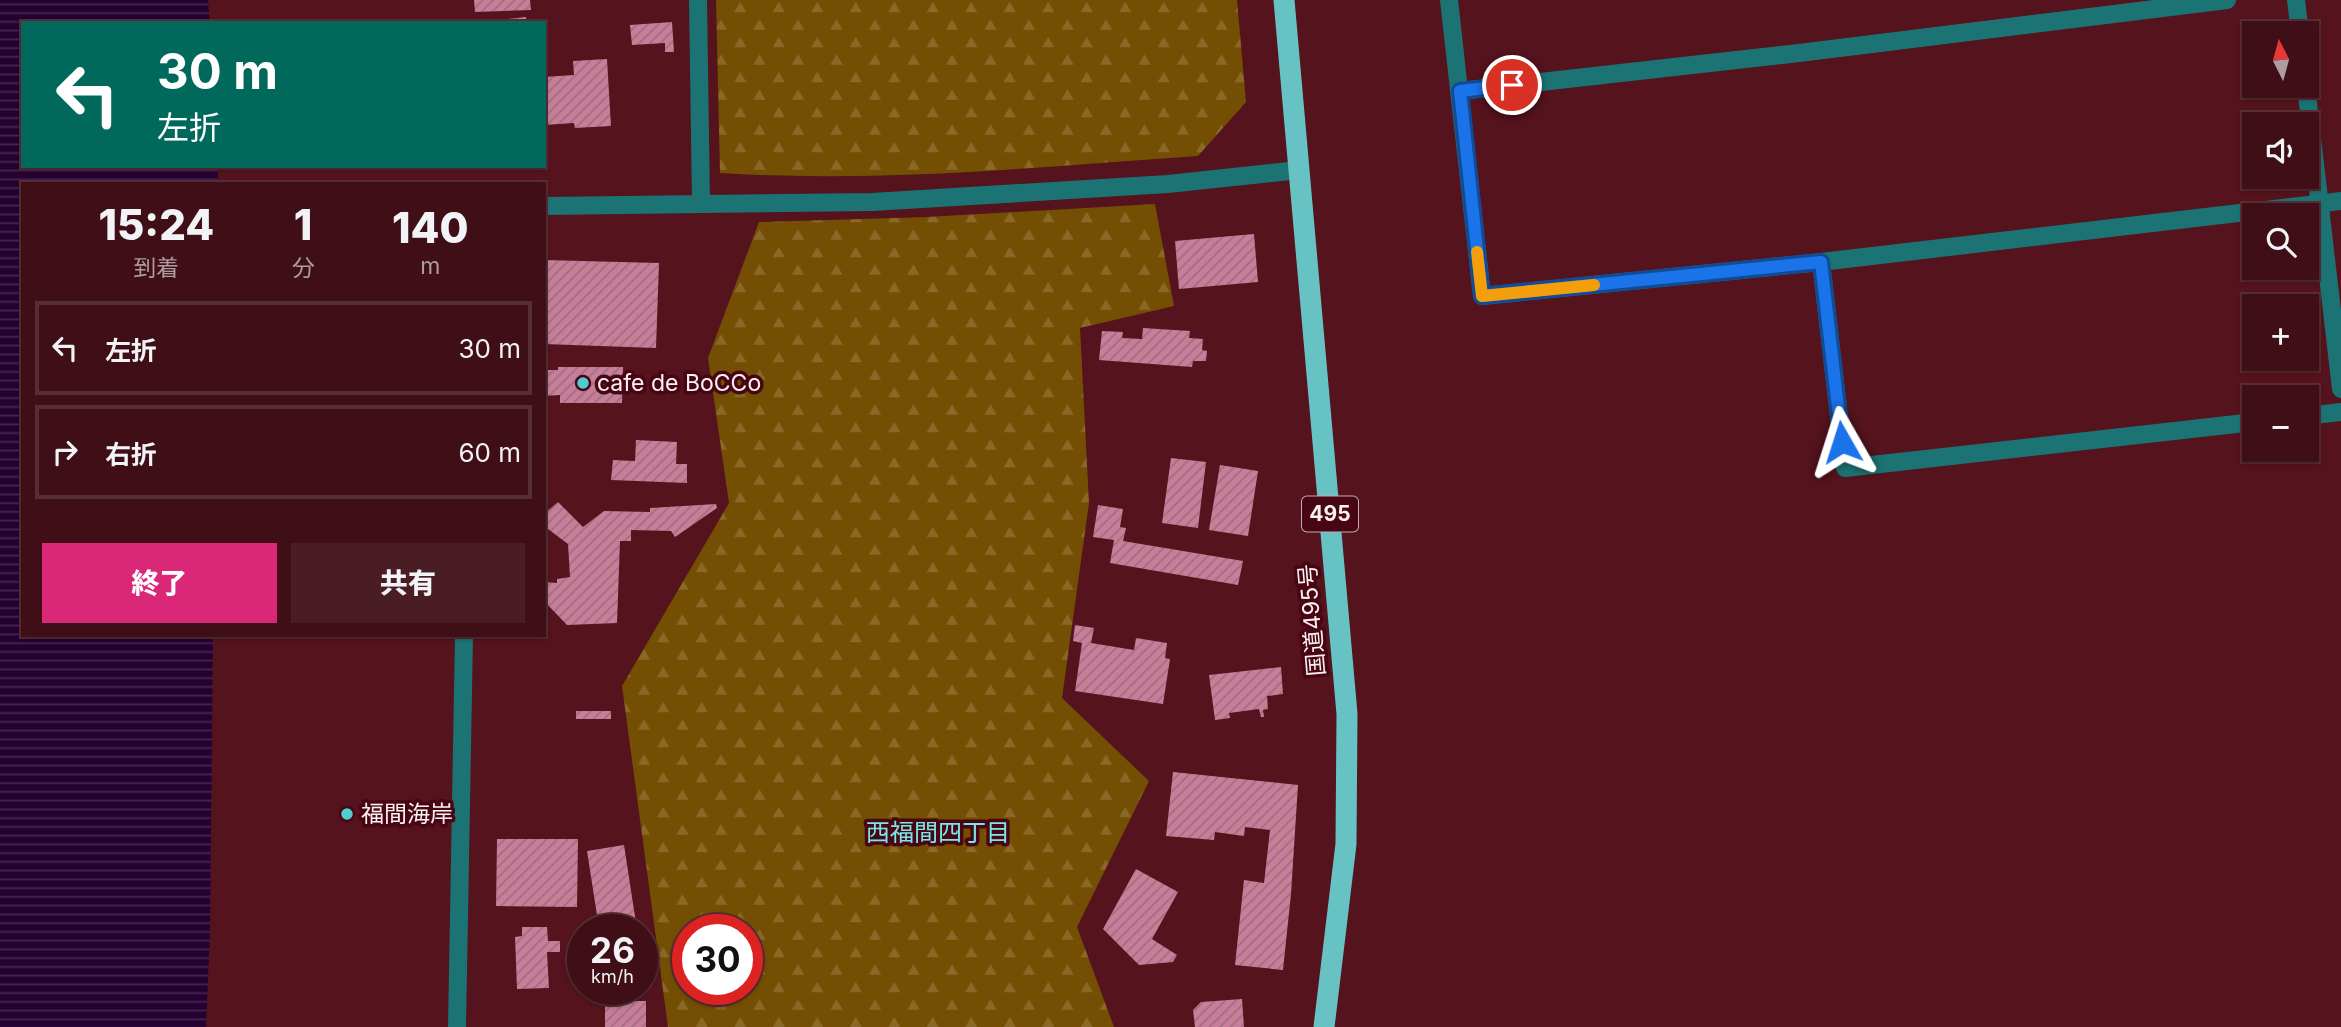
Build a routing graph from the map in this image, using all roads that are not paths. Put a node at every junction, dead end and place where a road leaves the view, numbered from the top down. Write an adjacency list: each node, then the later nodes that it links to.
1 (698, 0): 11 (street)
2 (1284, 0): 9 (highway, 国道495号 / 495)
3 (1449, 0): 7 (street)
4 (2227, 0): 7 (street)
5 (2296, 0): 6 (street)
6 (2299, 21)
7 (1460, 91): 14 (street)
8 (2307, 98): 12 (street)
9 (1299, 170): 11 (street); 20 (highway, 国道495号 / 495)
10 (2341, 201): 12 (street)
11 (701, 203): 13 (street)
12 (2320, 203): 14 (street); 15 (street)
13 (546, 206)
14 (1821, 262): 18 (street)
15 (2341, 389)
16 (2341, 412): 17 (street)
17 (2319, 415)
18 (2242, 423)
19 (464, 637): 21 (street)
20 (1327, 1024)
21 (457, 1027)

